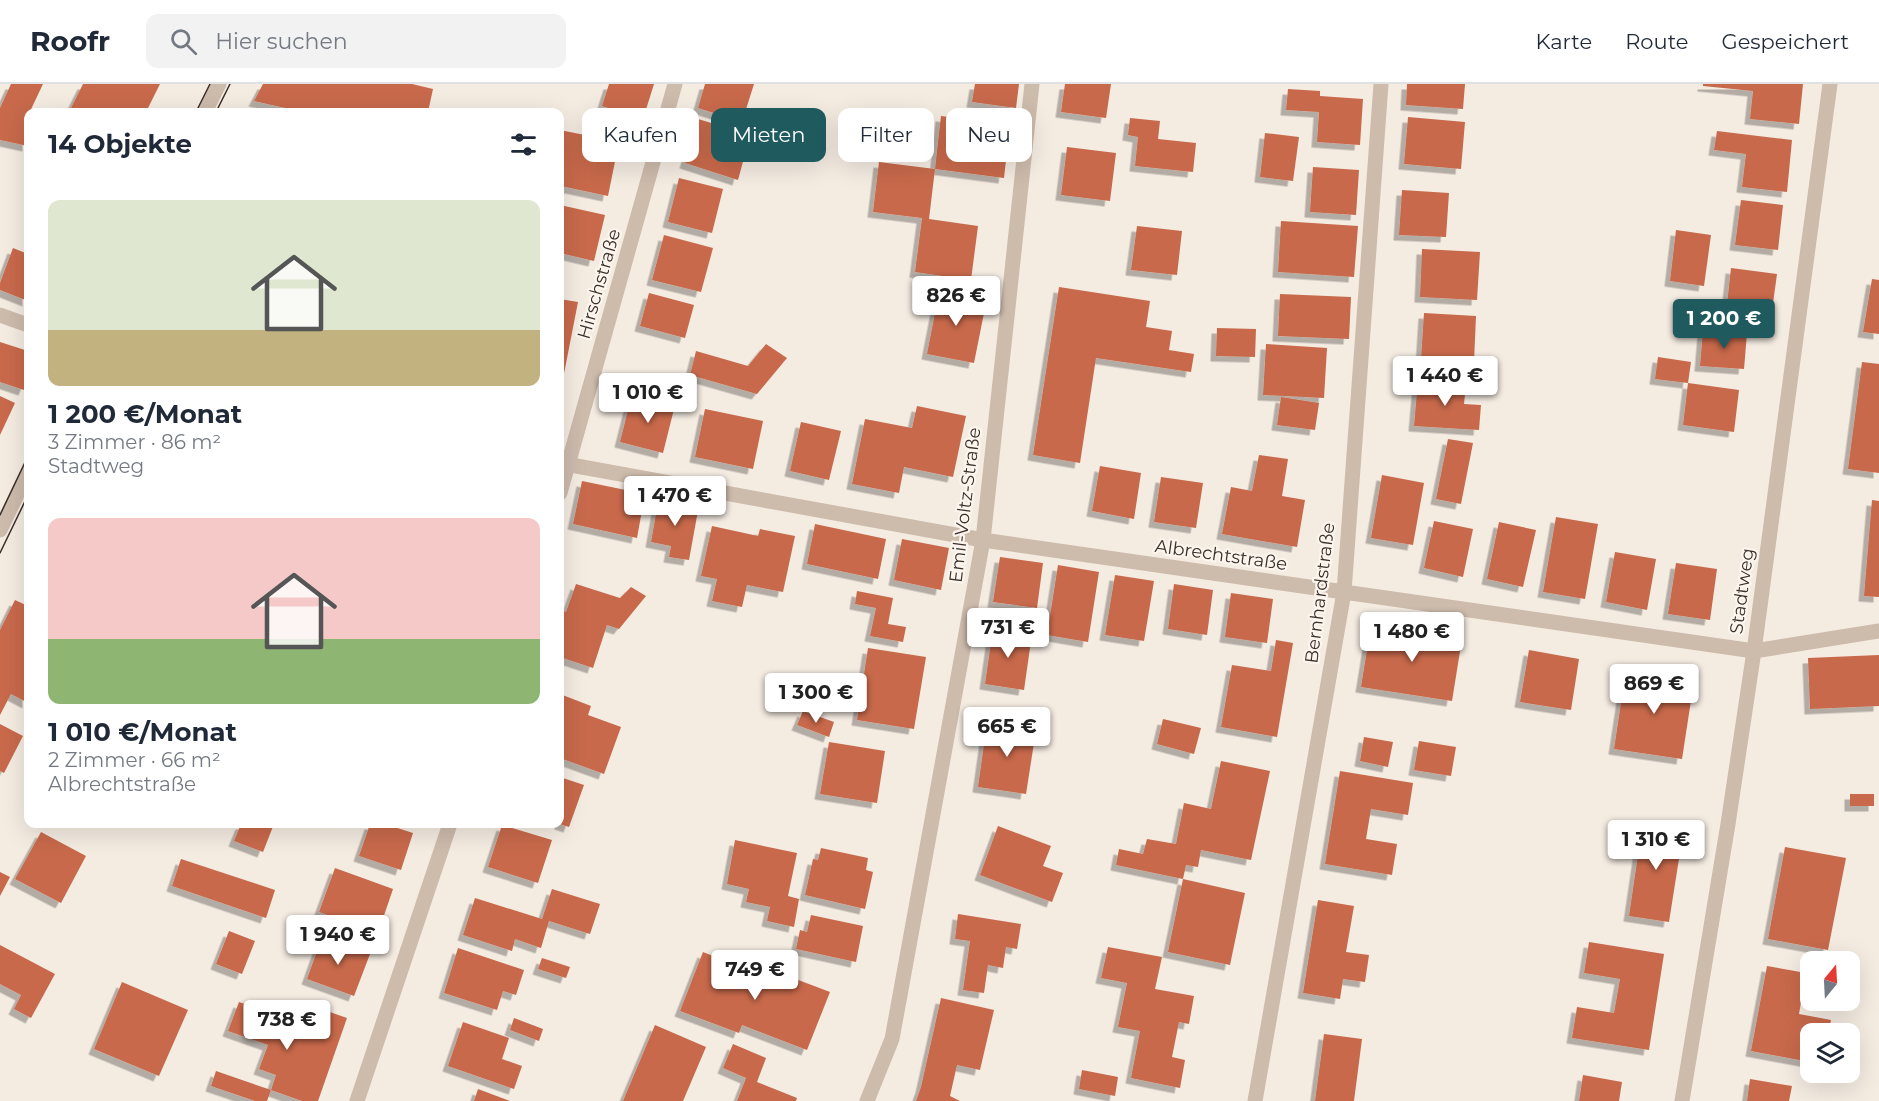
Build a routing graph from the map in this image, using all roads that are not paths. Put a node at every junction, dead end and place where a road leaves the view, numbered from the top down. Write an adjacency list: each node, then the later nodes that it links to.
1 (219, 84): 6 (street)
2 (675, 84): 9 (street, Hirschstraße)
3 (1032, 84): 12 (street, Emil-Voltz-Straße)
4 (1382, 84): 13 (street, Bernhardstraße)
5 (1830, 84): 15 (street, Stadtweg)
6 (207, 108)
7 (0, 315): 8 (street)
8 (24, 324)
9 (564, 464): 12 (street, Albrechtstraße)
10 (24, 480): 11 (street)
11 (0, 530)
12 (983, 540): 13 (street, Albrechtstraße); 18 (street, Emil-Voltz-Straße)
13 (1344, 592): 15 (street, Albrechtstraße); 19 (street, Bernhardstraße)
14 (1879, 631): 15 (street, Albrechtstraße)
15 (1754, 651): 20 (street, Stadtweg)
16 (449, 828): 17 (street)
17 (357, 1101)
18 (867, 1101)
19 (1255, 1101)
20 (1682, 1101)

